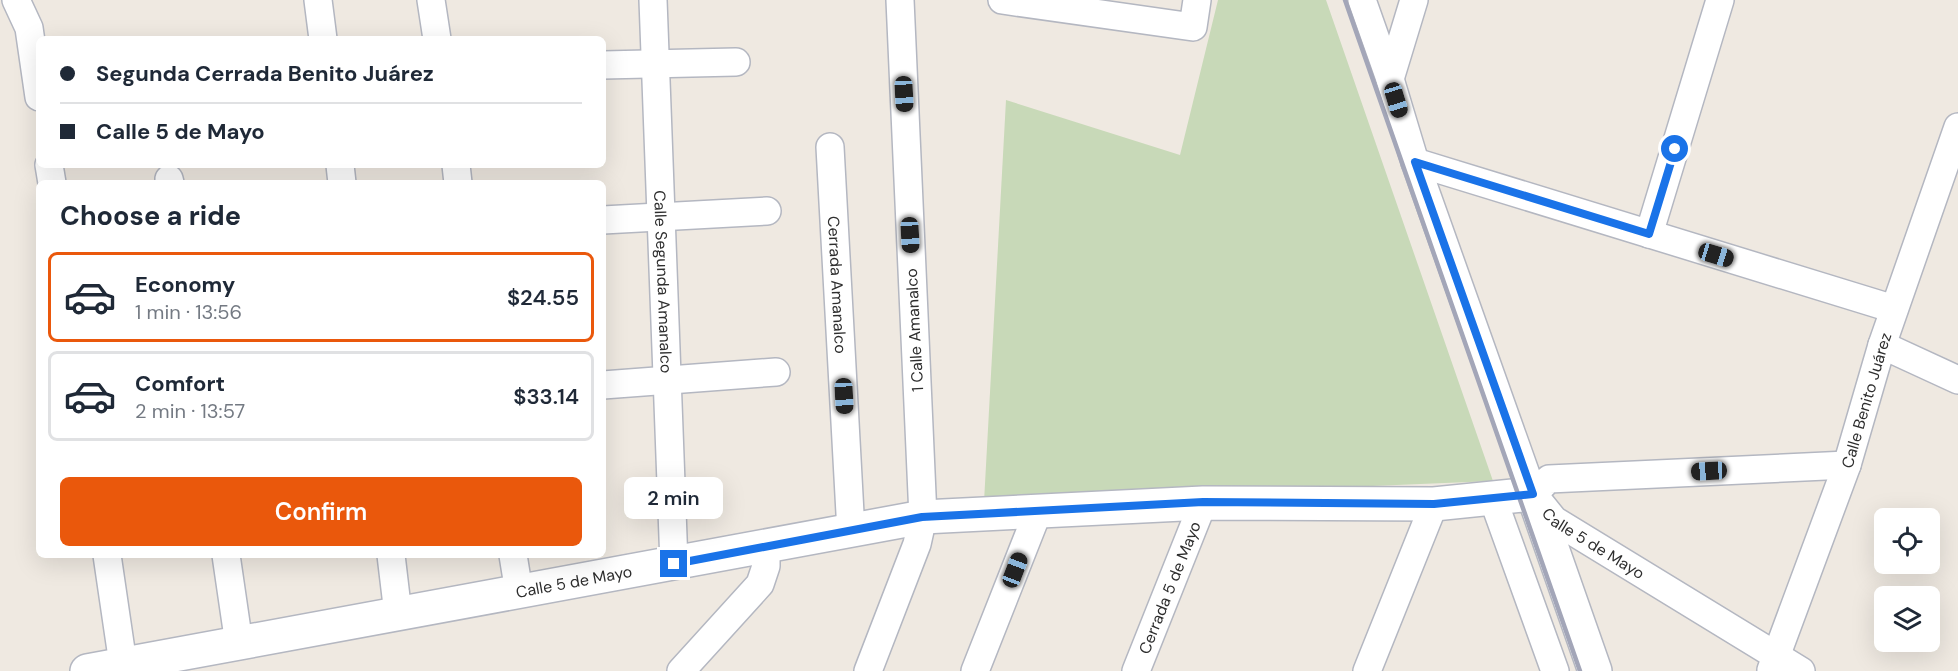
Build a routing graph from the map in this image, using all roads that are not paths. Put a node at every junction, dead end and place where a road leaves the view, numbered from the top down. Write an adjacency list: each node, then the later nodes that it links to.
1 (16, 0): 17 (street)
2 (318, 0): 12 (street)
3 (431, 0): 13 (street)
4 (653, 0): 15 (street, Calle Segunda Amanalco)
5 (900, 0): 38 (street, 1 Calle Amanalco)
6 (1002, 0): 11 (street)
7 (1197, 0): 11 (street)
8 (1362, 0): 18 (street)
9 (1414, 0): 18 (street)
10 (1720, 0): 25 (street)
11 (1042, 2)
12 (323, 36)
13 (437, 36)
14 (736, 62): 15 (street)
15 (654, 63): 16 (street); 23 (street, Calle Segunda Amanalco)
16 (606, 65)
17 (36, 76)
18 (1390, 79): 21 (street)
19 (1958, 127): 26 (street, Calle Benito Juárez)
20 (830, 147): 39 (street, Cerrada Amanalco)
21 (1415, 162): 25 (street); 33 (street)
22 (767, 211): 23 (street)
23 (660, 217): 24 (street); 29 (street, Calle Segunda Amanalco)
24 (606, 220)
25 (1649, 234): 26 (street)
26 (1894, 309): 27 (street, Calle Benito Juárez)
27 (1882, 345): 30 (street); 32 (street, Calle Benito Juárez)
28 (776, 372): 29 (street)
29 (667, 379): 31 (street); 45 (street, Calle Segunda Amanalco)
30 (1958, 380)
31 (606, 385)
32 (1846, 465): 33 (street); 49 (street, Calle Benito Juárez)
33 (1533, 494): 34 (street, Calle 5 de Mayo); 49 (street, Calle 5 de Mayo); 58 (street)
34 (1494, 499): 36 (street, Calle 5 de Mayo); 57 (street)
35 (1203, 502): 36 (street, Calle 5 de Mayo); 37 (street, Calle 5 de Mayo); 55 (street, Cerrada 5 de Mayo)
36 (1434, 504): 56 (street)
37 (1039, 509): 38 (street, Calle 5 de Mayo); 54 (street)
38 (922, 517): 39 (street, Calle 5 de Mayo); 53 (street, 1 Calle Amanalco)
39 (851, 532): 40 (street, Calle 5 de Mayo)
40 (766, 547): 45 (street, Calle 5 de Mayo); 52 (street)
41 (107, 558): 50 (street)
42 (226, 558): 48 (street)
43 (391, 558): 47 (street)
44 (513, 558): 46 (street)
45 (674, 564): 46 (street, Calle 5 de Mayo)
46 (519, 592): 47 (street, Calle 5 de Mayo)
47 (398, 614): 48 (street, Calle 5 de Mayo)
48 (238, 644): 50 (street, Calle 5 de Mayo)
49 (1774, 663): 59 (street, Calle 5 de Mayo)
50 (123, 664): 51 (street, Calle 5 de Mayo)
51 (87, 671)
52 (681, 671)
53 (868, 671)
54 (975, 671)
55 (1136, 671)
56 (1367, 671)
57 (1555, 671)
58 (1595, 671)
59 (1801, 671)

